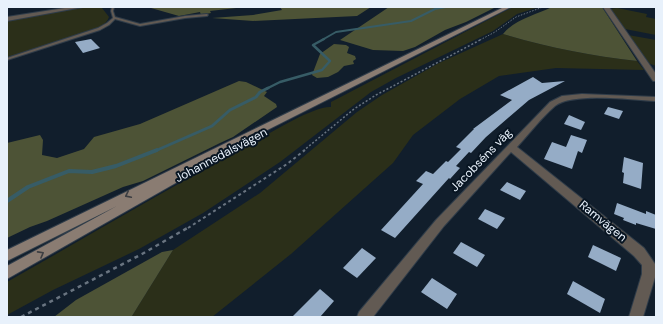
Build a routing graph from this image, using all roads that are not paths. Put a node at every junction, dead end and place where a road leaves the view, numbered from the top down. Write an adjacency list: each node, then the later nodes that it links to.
1 (80, 7): 7 (street)
2 (113, 7): 6 (lane)
3 (508, 7): 8 (main road, Johannedalsvägen)
4 (606, 7): 10 (street)
5 (207, 15): 6 (lane)
6 (114, 18): 9 (lane)
7 (7, 19)
8 (438, 42): 15 (main road, Johannedalsvägen, one-way to 15); 16 (main road, Johannedalsvägen, one-way to 8)
9 (7, 59)
10 (646, 65): 11 (street); 12 (street)
11 (656, 66)
12 (656, 79)
13 (656, 99): 14 (street, Jacobséns väg)
14 (512, 148): 17 (street, Jacobséns väg); 18 (street, Ramvägen)
15 (8, 255)
16 (7, 273)
17 (364, 317)
18 (636, 317)

